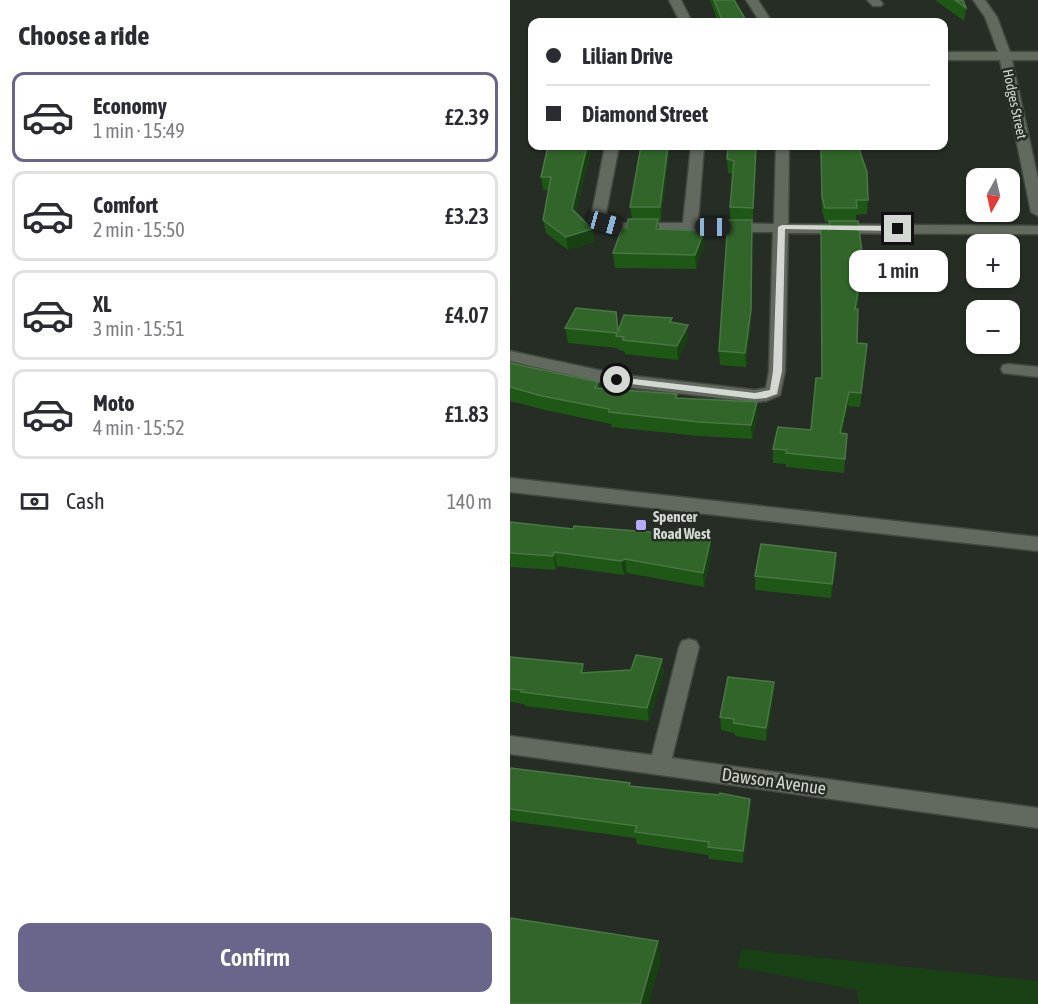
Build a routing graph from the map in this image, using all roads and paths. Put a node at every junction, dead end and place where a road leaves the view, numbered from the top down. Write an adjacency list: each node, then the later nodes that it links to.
1 (675, 0): 4 (street)
2 (752, 0): 5 (street)
3 (979, 0): 7 (street, Hodges Street)
4 (685, 18)
5 (763, 18)
6 (948, 56): 7 (street)
7 (1005, 56): 8 (street); 12 (street, Hodges Street)
8 (1038, 56)
9 (611, 150): 13 (street)
10 (698, 150): 13 (street)
11 (783, 150): 14 (street)
12 (1038, 212)
13 (690, 227): 14 (street)
14 (782, 227): 15 (street); 16 (street)
15 (1038, 230)
16 (510, 356)
17 (1008, 369): 18 (street)
18 (1038, 372)
19 (510, 485): 20 (street)
20 (1038, 544)
21 (689, 647): 23 (street)
22 (510, 745): 23 (street, Dawson Avenue)
23 (660, 765): 24 (street, Dawson Avenue)
24 (1038, 818)

